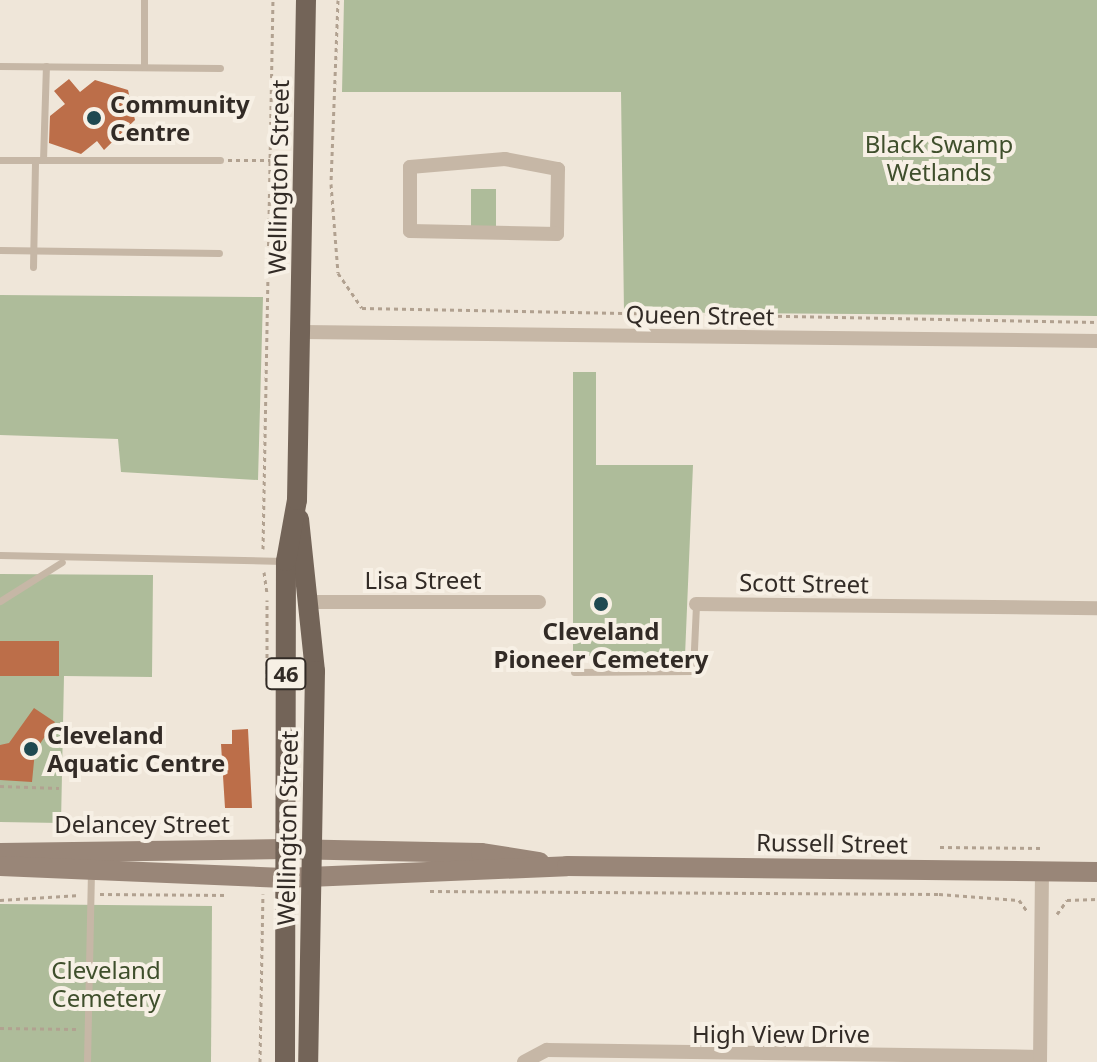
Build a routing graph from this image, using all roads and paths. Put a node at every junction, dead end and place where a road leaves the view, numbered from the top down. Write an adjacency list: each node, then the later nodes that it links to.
1 (144, 0): 7 (lane)
2 (273, 0): 12 (path)
3 (306, 0): 19 (main road, Wellington Street / 46)
4 (338, 0): 18 (path)
5 (0, 66): 6 (lane)
6 (46, 66): 7 (lane); 10 (lane)
7 (144, 67): 8 (lane)
8 (220, 68)
9 (0, 160): 10 (lane)
10 (39, 160): 11 (lane); 15 (lane)
11 (220, 160): 12 (path)
12 (272, 160): 23 (path)
13 (483, 238): 13 (street)
14 (0, 250): 15 (lane)
15 (33, 250): 16 (lane); 17 (lane)
16 (219, 253)
17 (33, 267)
18 (1097, 322)
19 (302, 332): 20 (street, Queen Street); 21 (main road, Wellington Street / 46)
20 (1097, 341)
21 (297, 500): 25 (main road, Wellington Street / 46); 27 (main road, Wellington Street / 46)
22 (0, 555): 24 (lane)
23 (263, 560): 24 (lane); 25 (lane)
24 (64, 561): 26 (lane)
25 (286, 561): 32 (main road, Wellington Street / 46)
26 (0, 601)
27 (308, 602): 28 (street, Lisa Street); 33 (main road, Wellington Street / 46)
28 (539, 602)
29 (696, 604): 30 (street, Scott Street); 31 (lane, Scott Street)
30 (1097, 608)
31 (574, 672)
32 (285, 778): 33 (lane); 38 (main road, Wellington Street / 46)
33 (313, 779): 40 (main road, Wellington Street / 46)
34 (0, 786): 35 (path)
35 (59, 788)
36 (940, 847): 37 (path)
37 (1043, 848)
38 (285, 849): 39 (main road, Delancey Street); 40 (main road, Russell Street); 48 (main road, Wellington Street / 46)
39 (127, 850): 42 (main road, Delancey Street); 45 (lane)
40 (312, 850): 44 (main road, Russell Street); 49 (main road, Wellington Street / 46)
41 (0, 853): 42 (main road, Delancey Street)
42 (91, 860): 43 (main road, Delancey Street); 45 (main road, Delancey Street); 51 (lane)
43 (0, 866)
44 (567, 866): 46 (main road, Russell Street); 49 (main road, Russell Street)
45 (126, 871): 48 (main road, Delancey Street)
46 (1042, 871): 47 (main road, Russell Street); 56 (street, High View Drive)
47 (1097, 872)
48 (285, 878): 49 (main road, Russell Street); 62 (main road, Wellington Street / 46)
49 (312, 878): 63 (main road, Wellington Street / 46)
50 (415, 891): 56 (path)
51 (91, 895): 52 (path); 55 (path); 58 (lane)
52 (234, 895)
53 (249, 896): 61 (path)
54 (1097, 899): 56 (path)
55 (0, 900)
56 (1042, 920): 59 (street, High View Drive)
57 (0, 1028): 58 (path)
58 (88, 1029): 60 (lane)
59 (1040, 1060): 64 (street, High View Drive)
60 (87, 1062)
61 (260, 1062)
62 (285, 1062)
63 (308, 1062)
64 (524, 1062)

